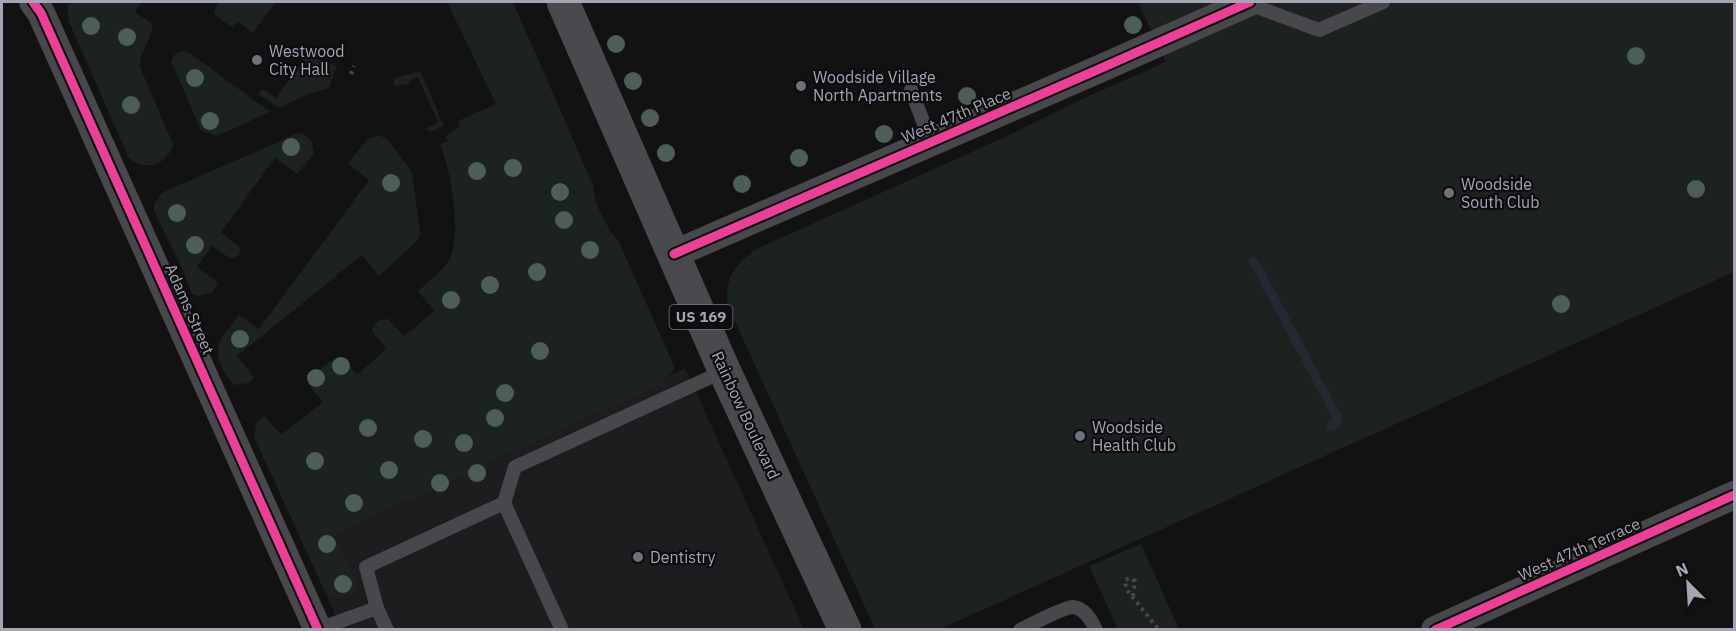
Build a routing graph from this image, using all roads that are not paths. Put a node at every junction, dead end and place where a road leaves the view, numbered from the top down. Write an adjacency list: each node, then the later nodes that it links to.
1 (33, 2): 12 (street, Adams Street)
2 (563, 2): 7 (main road, Rainbow Boulevard / US 169)
3 (1248, 2): 4 (lane); 6 (street, West 47th Place)
4 (1383, 2)
5 (911, 90): 6 (lane)
6 (932, 142): 7 (street, West 47th Place)
7 (674, 254): 8 (main road, Rainbow Boulevard / US 169)
8 (724, 370): 10 (lane); 15 (main road, Rainbow Boulevard / US 169)
9 (1734, 495): 18 (street, West 47th Terrace)
10 (504, 503): 11 (lane); 14 (lane)
11 (377, 608): 12 (lane); 13 (lane)
12 (318, 629)
13 (387, 630)
14 (562, 630)
15 (845, 630)
16 (1020, 630): 17 (lane)
17 (1096, 630)
18 (1435, 630)

